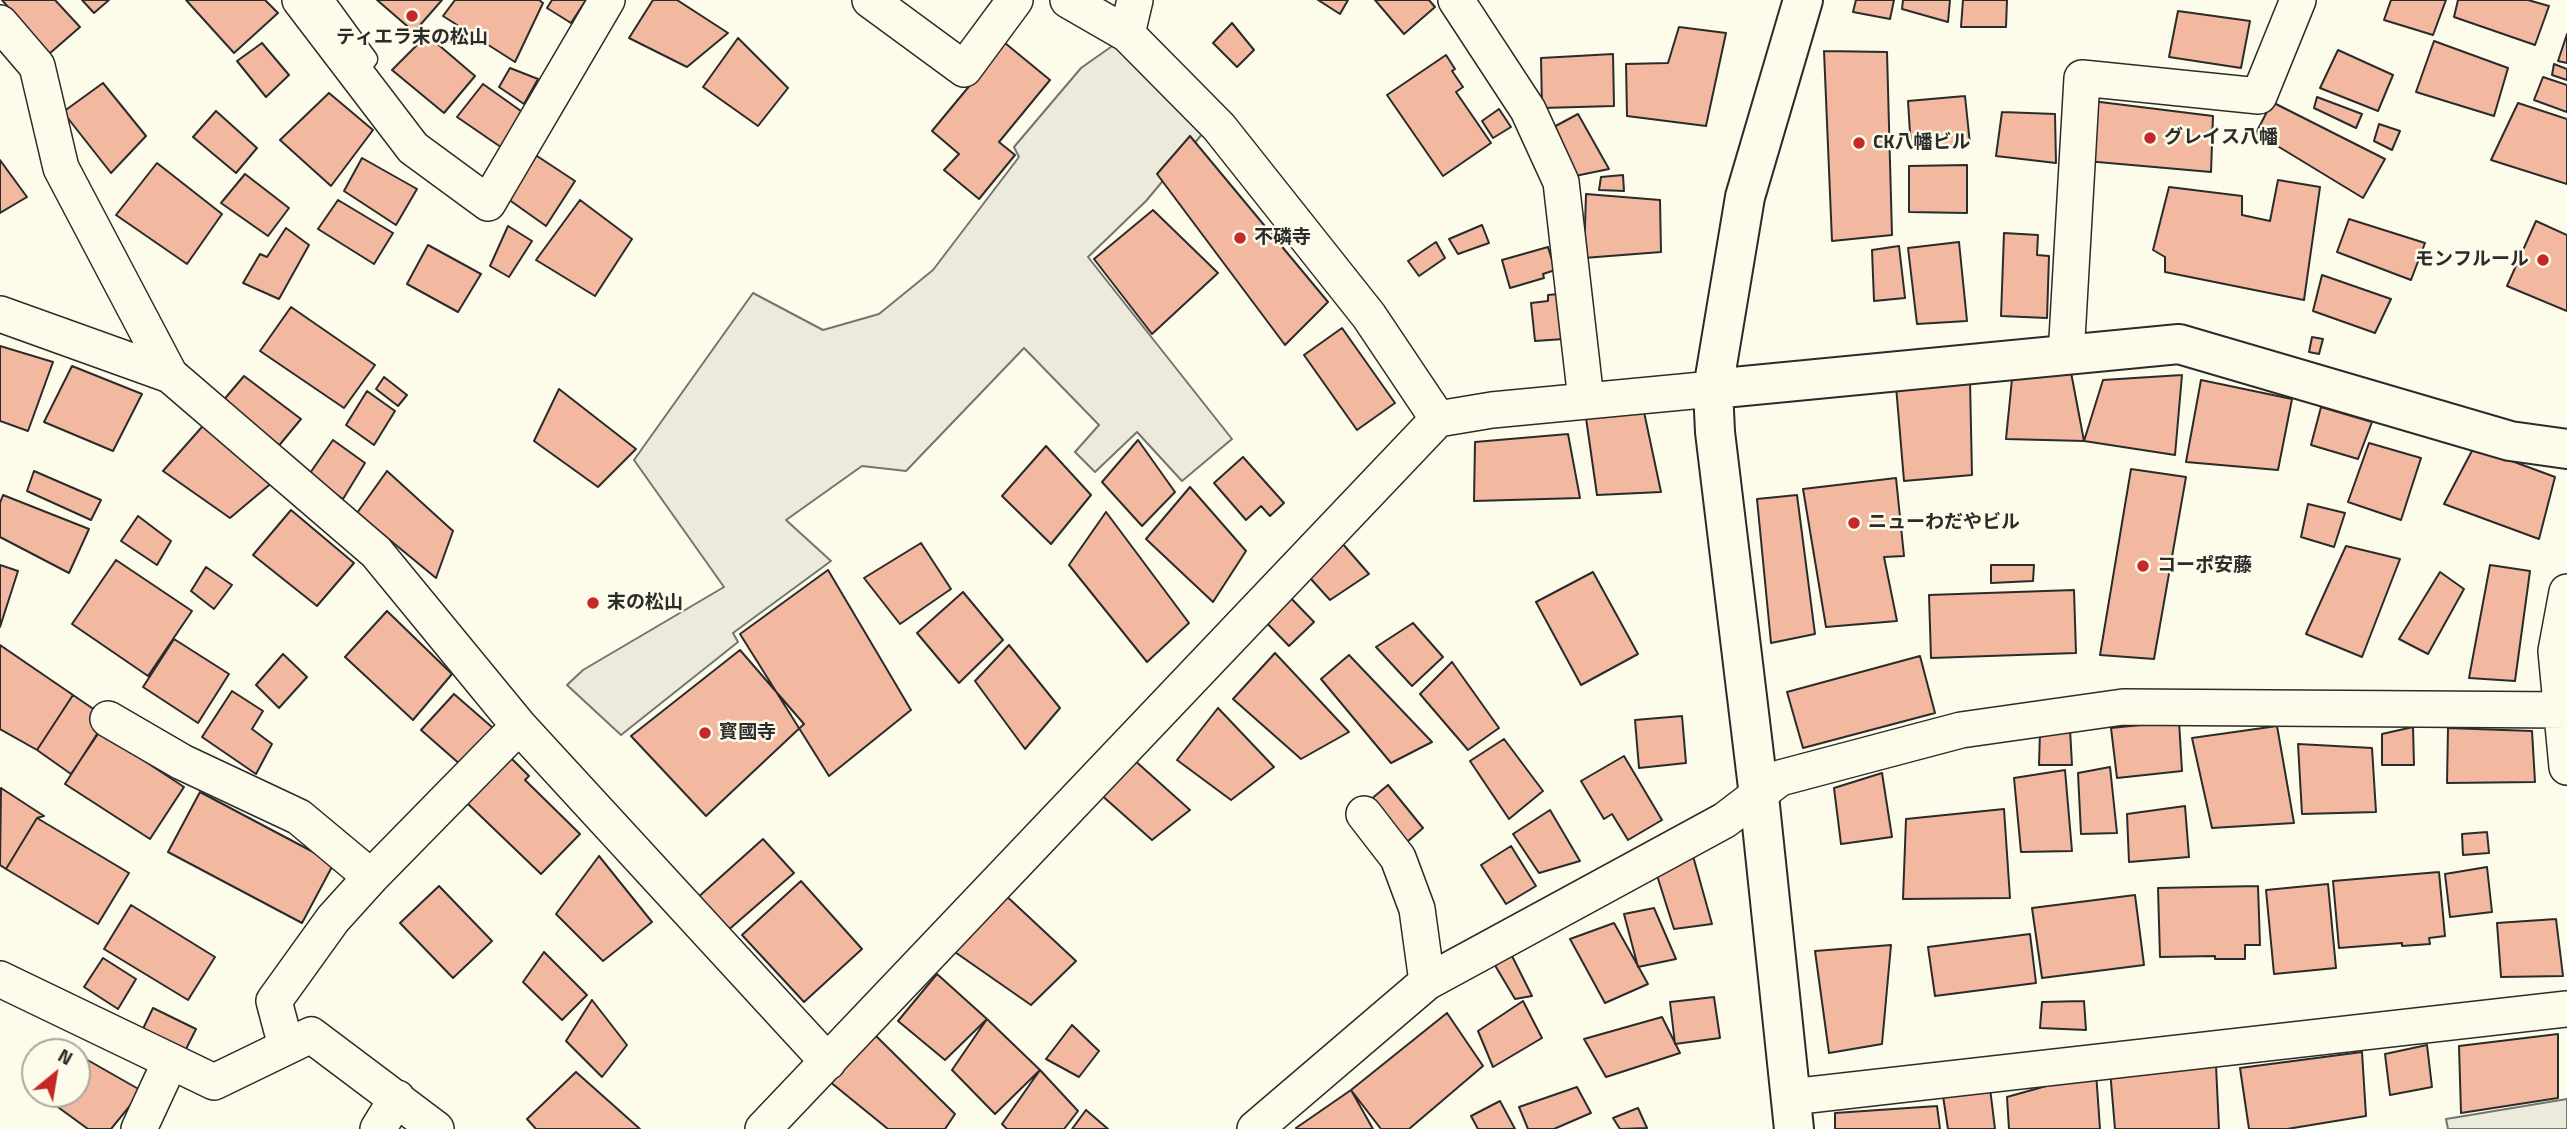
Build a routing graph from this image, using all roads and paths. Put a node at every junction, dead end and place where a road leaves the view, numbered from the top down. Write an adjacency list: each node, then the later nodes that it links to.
1 (300, 0): 13 (street)
2 (326, 0): 13 (lane)
3 (607, 0): 13 (street)
4 (870, 0): 5 (street)
5 (1014, 0)
6 (1068, 0): 12 (street)
7 (1135, 0): 12 (street)
8 (1457, 0): 18 (street)
9 (1803, 0): 17 (street)
10 (2298, 0): 15 (street)
11 (0, 23): 16 (street)
12 (1127, 33): 19 (street)
13 (356, 74)
14 (0, 314): 16 (street)
15 (2066, 355): 17 (street); 20 (street)
16 (170, 375): 24 (street)
17 (1713, 389): 18 (street); 26 (street)
18 (1586, 400): 19 (street)
19 (1438, 419): 34 (street)
20 (2567, 449)
21 (2567, 592): 22 (street)
22 (2564, 711): 25 (street); 26 (street)
23 (108, 719): 28 (street)
24 (519, 726): 28 (street); 34 (street)
25 (2567, 767)
26 (1759, 796): 30 (street); 36 (street)
27 (1364, 814): 30 (street)
28 (372, 877): 32 (street)
29 (0, 979): 33 (street)
30 (1427, 982): 41 (street)
31 (2567, 1009): 36 (street)
32 (286, 1046): 33 (street); 35 (street)
33 (170, 1062): 37 (street)
34 (828, 1062): 40 (street)
35 (397, 1098): 38 (street); 39 (street)
36 (1790, 1121)
37 (139, 1129)
38 (377, 1129)
39 (436, 1129)
40 (762, 1129)
41 (1255, 1129)

